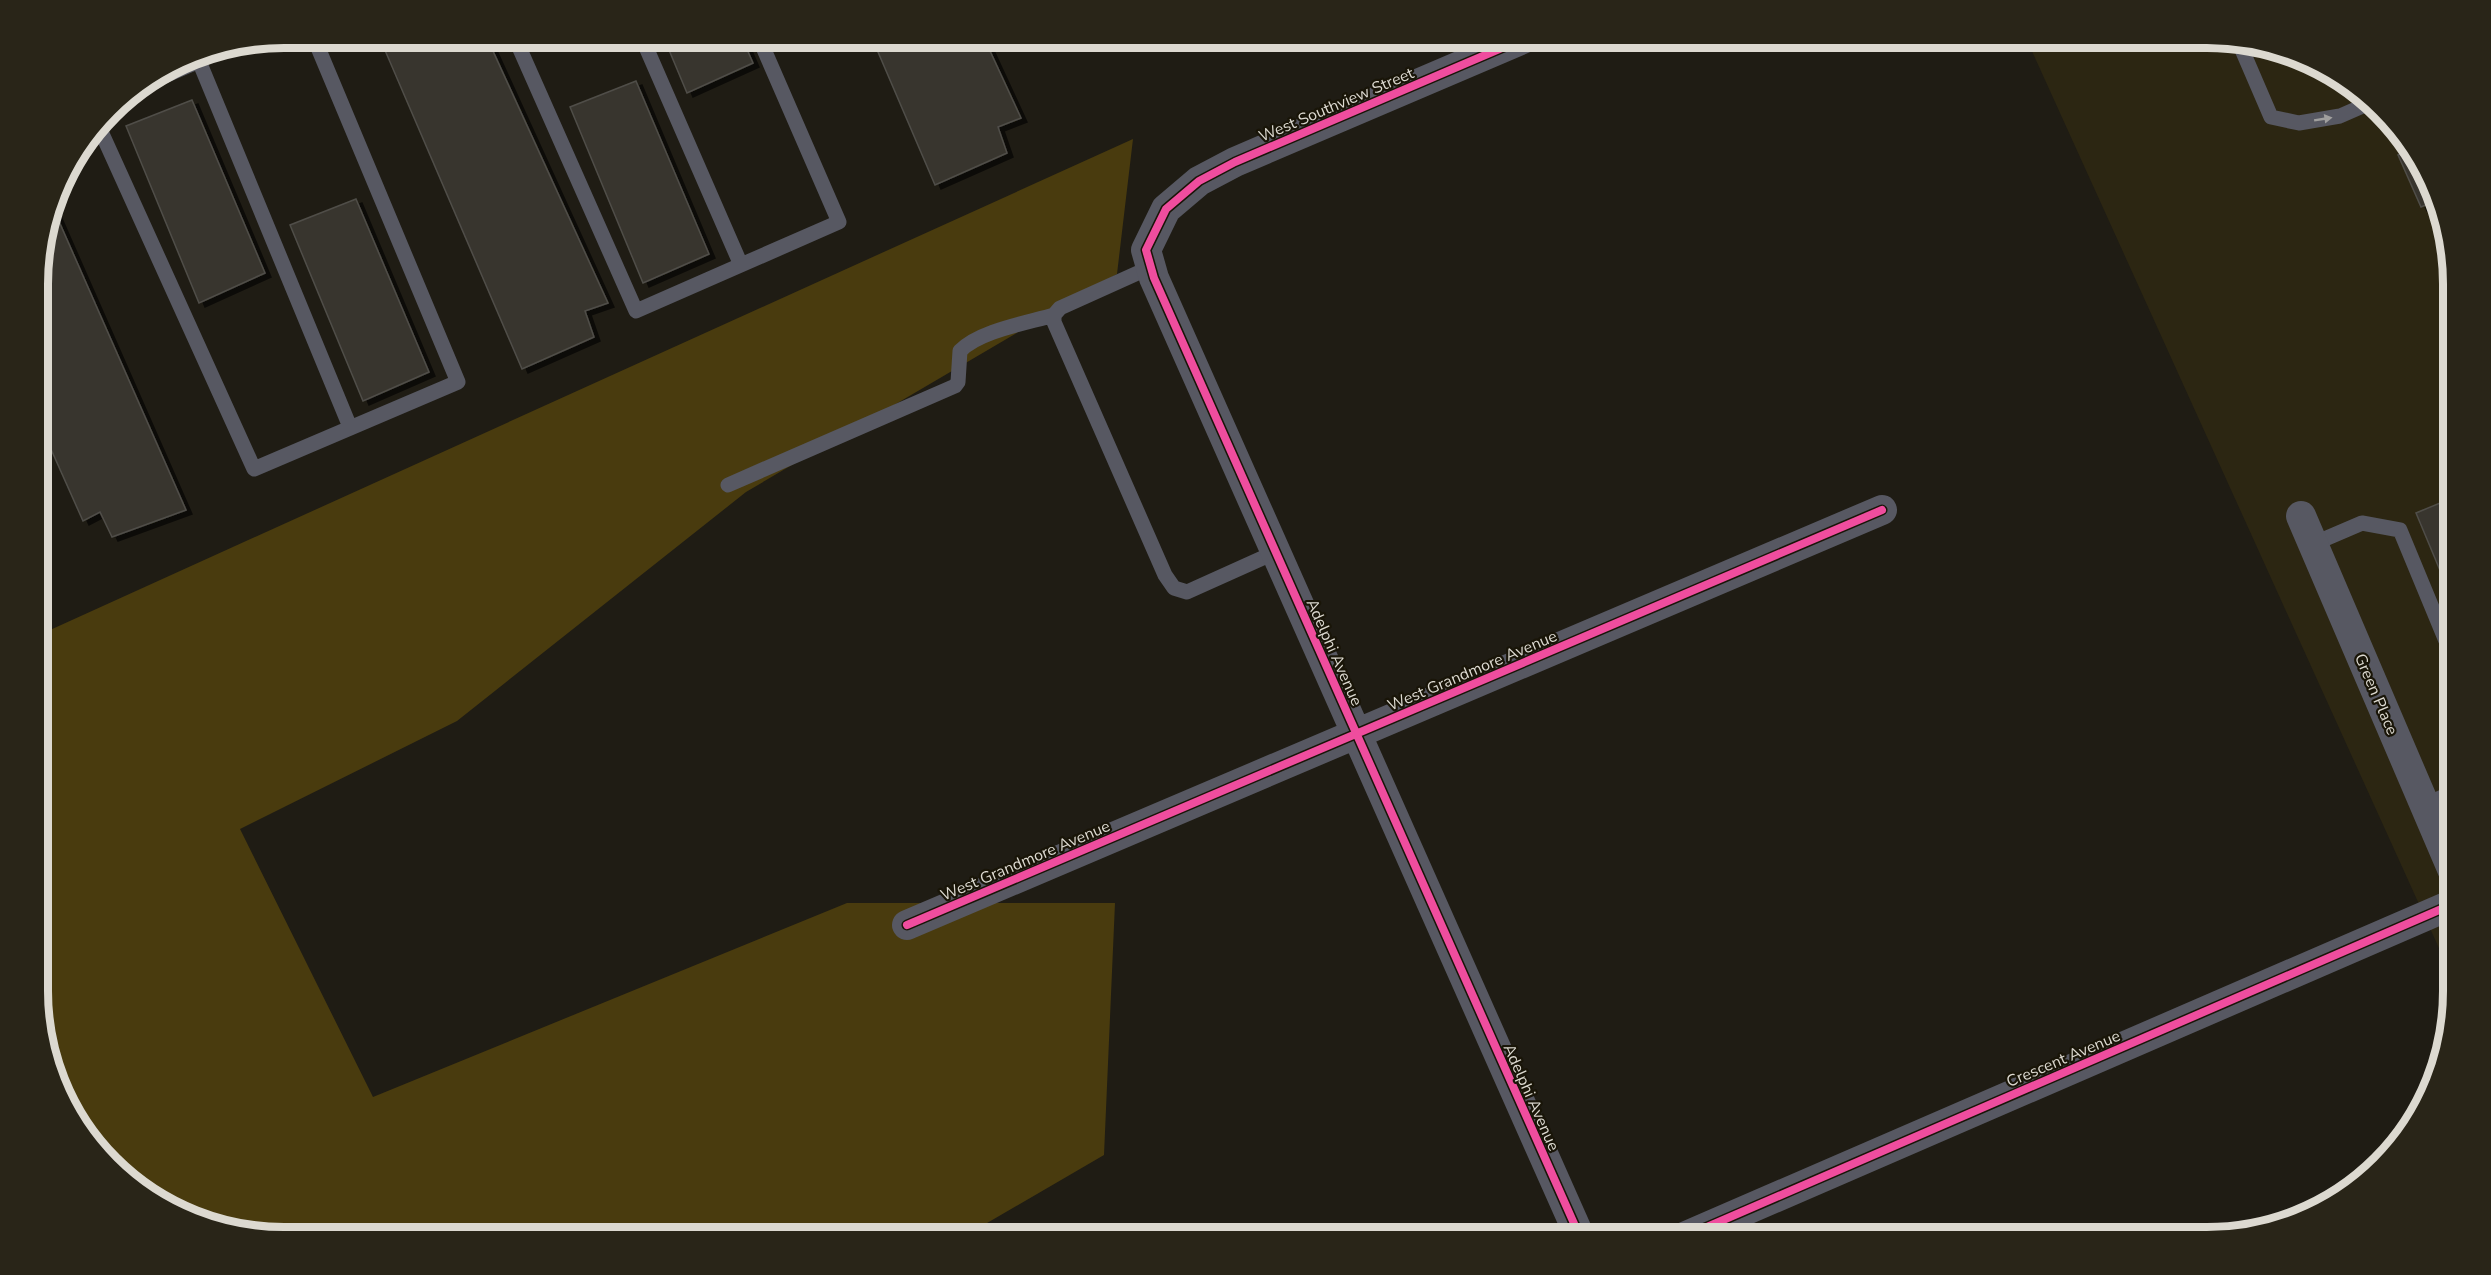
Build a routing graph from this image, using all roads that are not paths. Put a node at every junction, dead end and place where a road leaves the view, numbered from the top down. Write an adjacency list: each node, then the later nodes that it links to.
1 (318, 48): 14 (lane)
2 (519, 48): 11 (lane)
3 (646, 48): 11 (lane)
4 (763, 48): 11 (lane)
5 (1502, 48): 10 (street, West Southview Street)
6 (2243, 51): 8 (lane, one-way to 8)
7 (200, 64): 14 (lane)
8 (2362, 106)
9 (102, 134): 14 (lane)
10 (1166, 209): 12 (street, Adelphi Avenue)
11 (741, 265)
12 (1151, 267): 13 (lane); 19 (street, Adelphi Avenue)
13 (1054, 315): 15 (lane); 19 (lane)
14 (350, 428)
15 (728, 486)
16 (1882, 510): 21 (street, West Grandmore Avenue)
17 (2301, 516): 18 (street, Green Place)
18 (2313, 544): 20 (lane); 23 (street, Green Place)
19 (1276, 552): 21 (street, Adelphi Avenue)
20 (2443, 636)
21 (1356, 734): 26 (street, West Grandmore Avenue); 27 (street, Adelphi Avenue)
22 (2443, 797): 23 (lane)
23 (2425, 805): 24 (street, Green Place)
24 (2443, 847)
25 (2443, 908): 28 (street, Crescent Avenue)
26 (908, 925)
27 (1576, 1227)
28 (1707, 1227)

